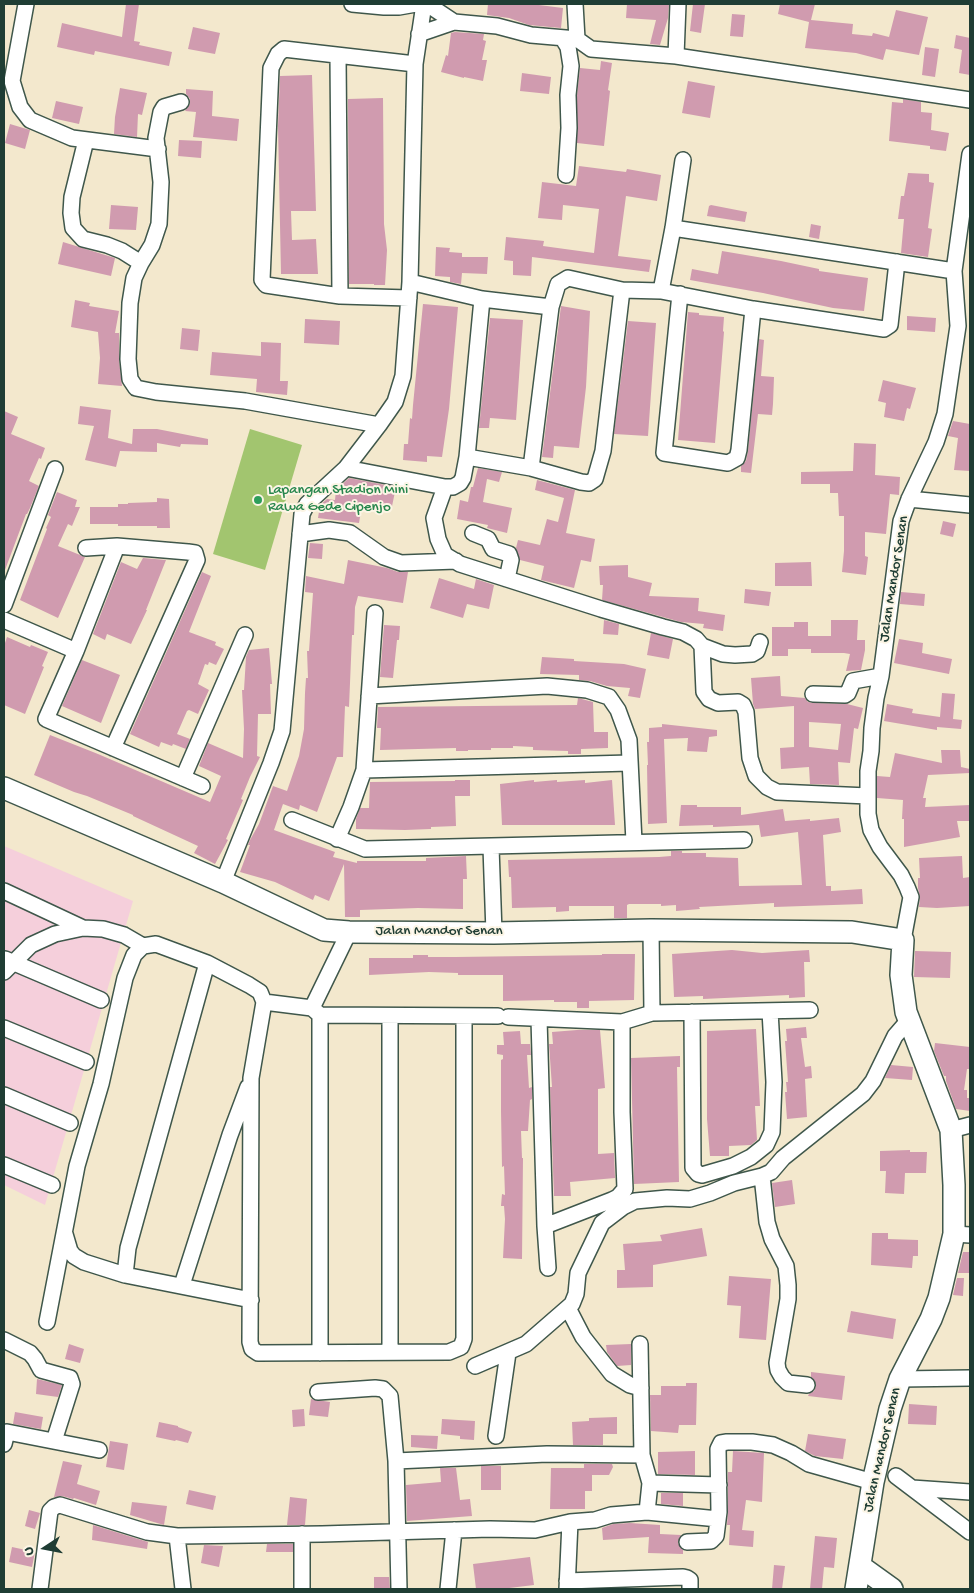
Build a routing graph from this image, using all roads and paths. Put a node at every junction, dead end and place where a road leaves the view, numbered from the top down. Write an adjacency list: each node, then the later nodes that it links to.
1 (26, 4): 15 (street)
2 (352, 4): 3 (street)
3 (416, 4)
4 (426, 4): 7 (street); 8 (street)
5 (575, 4): 9 (street)
6 (678, 4): 11 (street)
7 (454, 22): 8 (street); 9 (street)
8 (419, 34): 12 (street)
9 (570, 39): 11 (street); 19 (street)
10 (338, 56): 12 (street); 28 (street); 28 (street)
11 (676, 56): 13 (street)
12 (415, 64): 24 (street)
13 (970, 101)
14 (181, 102): 16 (street)
15 (86, 140): 16 (street); 22 (street)
16 (158, 149): 22 (street)
17 (970, 154): 23 (street, Jalan Mandor Senan)
18 (683, 160): 20 (street)
19 (566, 175)
20 (673, 228): 21 (street); 26 (street)
21 (897, 262): 23 (street); 32 (street)
22 (141, 263): 34 (street)
23 (954, 271): 33 (street, Jalan Mandor Senan)
24 (410, 282): 29 (street); 30 (street)
25 (622, 290): 26 (street); 31 (street); 37 (street)
26 (661, 291): 27 (street)
27 (680, 294): 32 (street); 32 (street)
28 (340, 296): 29 (street)
29 (409, 298): 34 (street)
30 (482, 299): 31 (street); 35 (street)
31 (551, 307): 37 (street)
32 (753, 309)
33 (964, 326): 40 (street, Jalan Mandor Senan)
34 (379, 425): 36 (street)
35 (467, 457): 37 (street); 39 (street)
36 (346, 468): 39 (street); 43 (street)
37 (531, 468)
38 (55, 469): 48 (street)
39 (445, 487): 46 (street)
40 (909, 499): 41 (street); 55 (street, Jalan Mandor Senan)
41 (970, 506)
42 (474, 533): 47 (street)
43 (300, 534): 46 (street); 70 (street)
44 (117, 546): 45 (street); 54 (street); 58 (street)
45 (86, 548)
46 (456, 561): 47 (street)
47 (507, 579): 53 (street)
48 (4, 606)
49 (375, 613): 57 (street)
50 (4, 620): 54 (street)
51 (245, 635): 61 (street)
52 (760, 642): 53 (street)
53 (702, 646): 64 (street)
54 (76, 651): 58 (street)
55 (881, 676): 56 (street); 64 (street, Jalan Mandor Senan)
56 (813, 694)
57 (369, 696): 59 (street); 60 (street)
58 (113, 748): 61 (street)
59 (630, 763): 60 (street); 68 (street)
60 (364, 770): 66 (street)
61 (183, 778): 62 (street)
62 (202, 786)
63 (4, 788): 70 (street, Jalan Mandor Senan)
64 (868, 796): 76 (street, Jalan Mandor Senan)
65 (292, 820): 66 (street)
66 (337, 839): 69 (street)
67 (744, 840): 68 (street)
68 (634, 842): 69 (street)
69 (491, 847): 75 (street)
70 (223, 882): 74 (street, Jalan Mandor Senan)
71 (4, 891): 72 (street)
72 (83, 928): 77 (street); 78 (street)
73 (651, 930): 75 (street, Jalan Mandor Senan); 76 (street, Jalan Mandor Senan); 86 (street)
74 (348, 932): 75 (street, Jalan Mandor Senan); 84 (street)
75 (494, 933)
76 (903, 940): 90 (street, Jalan Mandor Senan)
77 (143, 946): 79 (street); 102 (street)
78 (7, 964): 80 (street)
79 (207, 964): 81 (street); 105 (street)
80 (101, 1000)
81 (264, 1002): 84 (street); 94 (street)
82 (810, 1010): 83 (street)
83 (770, 1011): 85 (street); 85 (street)
84 (316, 1012): 87 (street); 113 (street)
85 (692, 1012): 86 (street)
86 (652, 1013): 91 (street)
87 (390, 1016): 88 (street); 112 (street)
88 (464, 1017): 89 (street); 112 (street)
89 (539, 1019): 91 (street); 101 (street)
90 (908, 1020): 97 (street, Jalan Mandor Senan); 99 (street)
91 (622, 1022): 101 (street)
92 (4, 1028): 93 (street)
93 (86, 1062)
94 (251, 1078): 106 (street); 107 (street)
95 (4, 1095): 96 (street)
96 (70, 1123)
97 (961, 1128): 103 (street, Jalan Mandor Senan)
98 (4, 1165): 100 (street)
99 (762, 1176): 108 (street); 118 (street)
100 (52, 1185)
101 (545, 1226): 104 (street)
102 (65, 1233): 105 (street); 109 (street)
103 (962, 1234): 117 (street, Jalan Mandor Senan)
104 (548, 1268)
105 (125, 1275): 106 (street)
106 (182, 1285): 107 (street)
107 (251, 1300): 113 (street)
108 (568, 1308): 114 (street); 119 (street)
109 (47, 1322)
110 (4, 1340): 123 (street)
111 (640, 1344): 119 (street)
112 (390, 1351): 113 (street)
113 (320, 1353)
114 (508, 1353): 115 (street); 122 (street)
115 (475, 1366)
116 (970, 1378): 117 (street)
117 (900, 1379): 128 (street, Jalan Mandor Senan)
118 (807, 1385)
119 (641, 1388): 125 (street)
120 (318, 1392): 126 (street)
121 (5, 1436): 123 (street)
122 (496, 1436)
123 (54, 1441): 124 (street)
124 (99, 1450)
125 (642, 1454): 126 (street); 129 (street)
126 (396, 1461): 137 (street)
127 (896, 1476): 131 (street)
128 (873, 1482): 130 (street); 142 (street, Jalan Mandor Senan)
129 (650, 1483): 130 (street); 133 (street)
130 (719, 1485): 134 (street)
131 (912, 1488): 132 (street); 138 (street)
132 (970, 1492)
133 (647, 1512): 134 (street); 135 (street)
134 (718, 1519): 141 (street)
135 (570, 1522): 136 (street); 143 (street)
136 (454, 1530): 137 (street); 148 (street)
137 (398, 1531): 139 (street); 147 (street)
138 (970, 1532)
139 (302, 1534): 140 (street); 146 (street)
140 (177, 1536): 144 (street); 145 (street)
141 (687, 1542)
142 (860, 1566): 150 (street, Jalan Mandor Senan); 151 (street)
143 (567, 1585): 149 (street)
144 (40, 1589)
145 (183, 1589)
146 (302, 1589)
147 (399, 1589)
148 (448, 1589)
149 (690, 1589)
150 (856, 1589)
151 (892, 1589)

